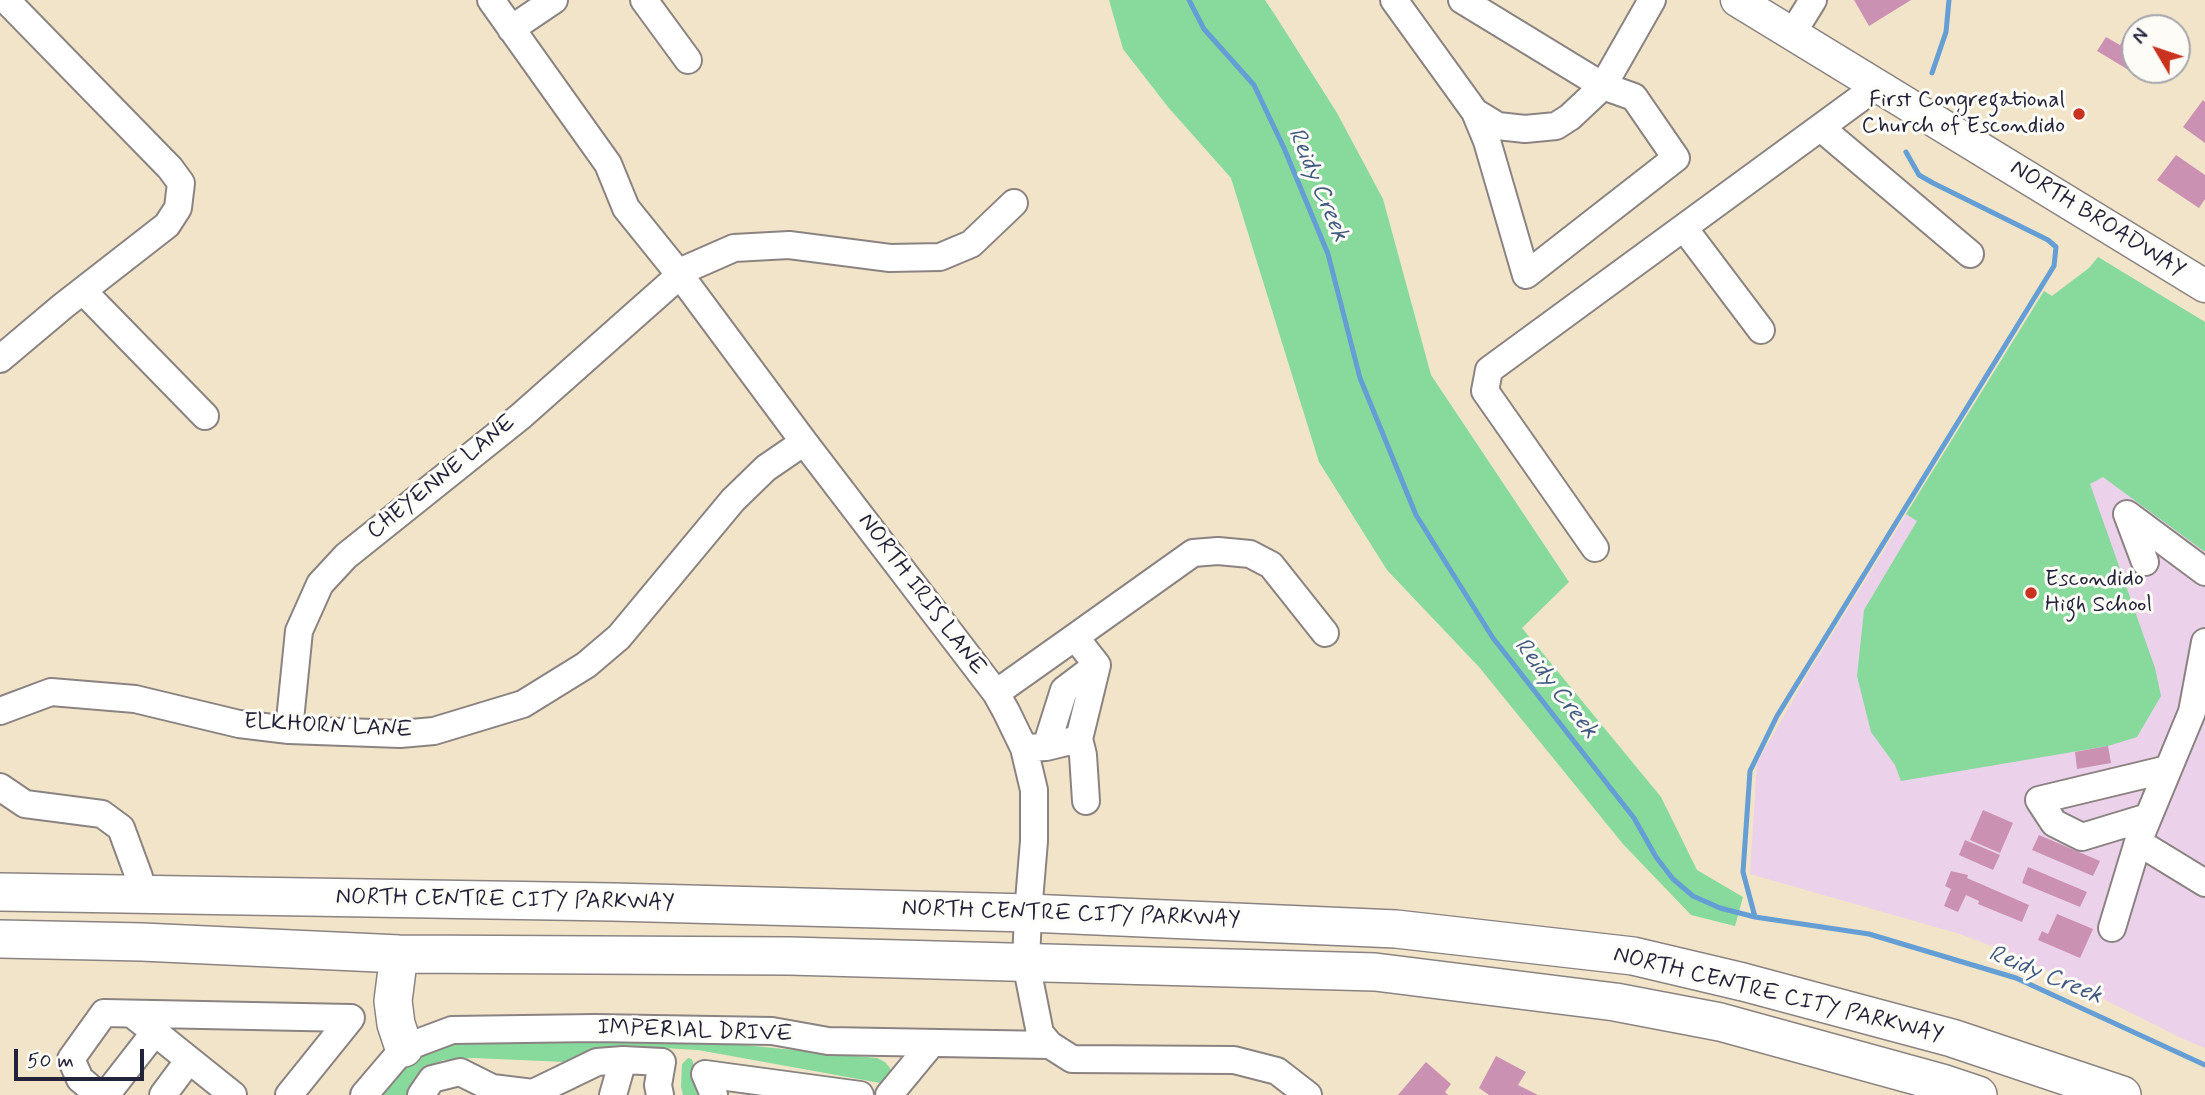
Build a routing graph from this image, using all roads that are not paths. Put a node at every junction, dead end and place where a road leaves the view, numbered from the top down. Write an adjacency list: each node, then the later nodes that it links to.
1 (6, 0): 21 (street)
2 (554, 0): 9 (street)
3 (645, 0): 11 (street)
4 (1394, 0): 14 (street)
5 (1462, 0): 12 (street)
6 (1652, 0): 12 (street)
7 (1737, 0): 10 (main road, NORTH BROADWAY)
8 (1813, 0): 10 (street)
9 (502, 9): 19 (street, NORTH IRIS LANE)
10 (1792, 34): 13 (main road, NORTH BROADWAY)
11 (688, 60)
12 (1603, 86): 14 (street); 14 (street)
13 (1877, 86): 15 (street); 20 (main road, NORTH BROADWAY)
14 (1475, 112)
15 (1821, 128): 17 (street); 18 (street)
16 (1014, 203): 19 (street, CHEYENNE LANE)
17 (1684, 228): 22 (street); 26 (street)
18 (1970, 254)
19 (678, 274): 25 (street, NORTH IRIS LANE); 35 (street, CHEYENNE LANE)
20 (2205, 286)
21 (83, 291): 23 (street); 24 (street)
22 (1761, 330)
23 (0, 359)
24 (205, 416)
25 (804, 442): 33 (street, NORTH IRIS LANE); 35 (street, ELKHORN LANE)
26 (1595, 548)
27 (2145, 562): 28 (street)
28 (2205, 572)
29 (1325, 633): 30 (street)
30 (1074, 637): 32 (street); 33 (street)
31 (2205, 642): 38 (street)
32 (1097, 665): 36 (street); 37 (street)
33 (996, 693): 37 (street, NORTH IRIS LANE)
34 (0, 711): 35 (street, ELKHORN LANE)
35 (289, 730)
36 (1079, 739): 37 (street); 40 (street)
37 (1035, 747): 47 (street, NORTH IRIS LANE)
38 (2168, 769): 42 (street); 42 (street)
39 (0, 787): 41 (street)
40 (1086, 801)
41 (13, 807): 46 (street)
42 (2148, 817): 43 (street)
43 (2138, 842): 44 (street); 48 (street)
44 (2205, 883)
45 (0, 892): 46 (highway, NORTH CENTRE CITY PARKWAY)
46 (137, 895): 47 (highway, NORTH CENTRE CITY PARKWAY)
47 (1028, 913): 51 (street, NORTH IRIS LANE); 74 (highway, NORTH CENTRE CITY PARKWAY)
48 (2112, 928)
49 (0, 939): 50 (highway, NORTH CENTRE CITY PARKWAY)
50 (399, 954): 51 (highway, NORTH CENTRE CITY PARKWAY); 56 (highway)
51 (1026, 963): 55 (street, NORTH IRIS LANE); 73 (highway, NORTH CENTRE CITY PARKWAY)
52 (132, 1014): 53 (street); 61 (street); 65 (street)
53 (155, 1032): 57 (street); 62 (street)
54 (932, 1043): 55 (street, IMPERIAL DRIVE); 56 (street, IMPERIAL DRIVE); 72 (street)
55 (1050, 1045): 59 (street)
56 (404, 1048): 66 (street, IMPERIAL DRIVE)
57 (189, 1060): 63 (street); 64 (street)
58 (623, 1060): 60 (street); 68 (street); 69 (street)
59 (1292, 1090)
60 (533, 1094): 67 (street)
61 (99, 1095)
62 (106, 1095)
63 (163, 1095)
64 (233, 1095)
65 (289, 1095)
66 (364, 1095)
67 (421, 1095)
68 (613, 1095)
69 (660, 1095)
70 (714, 1095): 71 (street)
71 (860, 1095)
72 (890, 1095)
73 (1978, 1095)
74 (2122, 1095)

